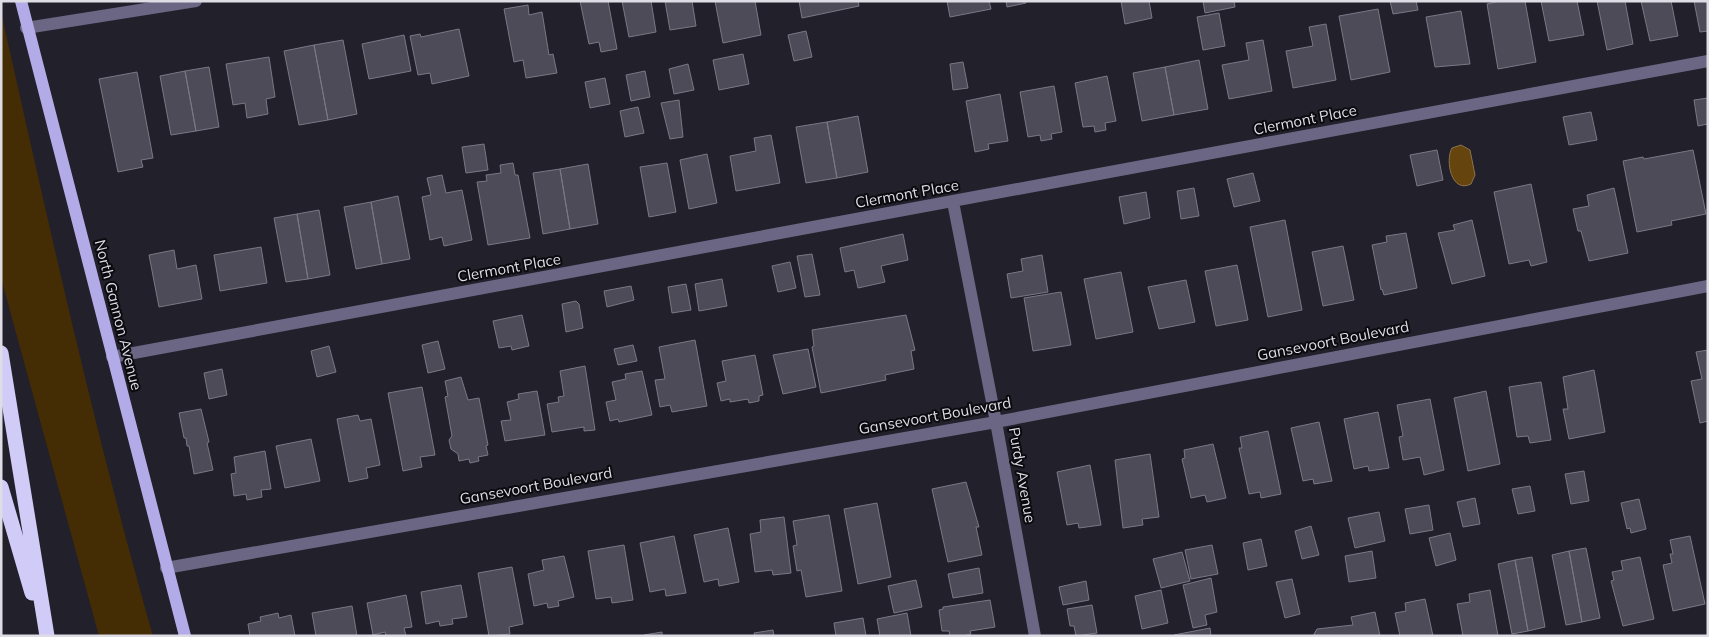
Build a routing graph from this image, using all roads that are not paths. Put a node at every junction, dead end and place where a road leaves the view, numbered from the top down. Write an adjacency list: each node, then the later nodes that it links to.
1 (20, 1): 3 (main road, North Gannon Avenue)
2 (196, 1): 3 (street)
3 (26, 28): 8 (main road, North Gannon Avenue)
4 (1708, 61): 5 (street, Clermont Place)
5 (952, 202): 8 (street, Clermont Place); 9 (street, Purdy Avenue)
6 (1708, 286): 9 (street, Gansevoort Boulevard)
7 (1, 353): 12 (highway)
8 (112, 357): 11 (main road, North Gannon Avenue)
9 (996, 422): 11 (street, Gansevoort Boulevard); 14 (street, Purdy Avenue)
10 (1, 487): 12 (highway)
11 (166, 568): 13 (main road, North Gannon Avenue)
12 (45, 636)
13 (186, 636)
14 (1035, 636)

